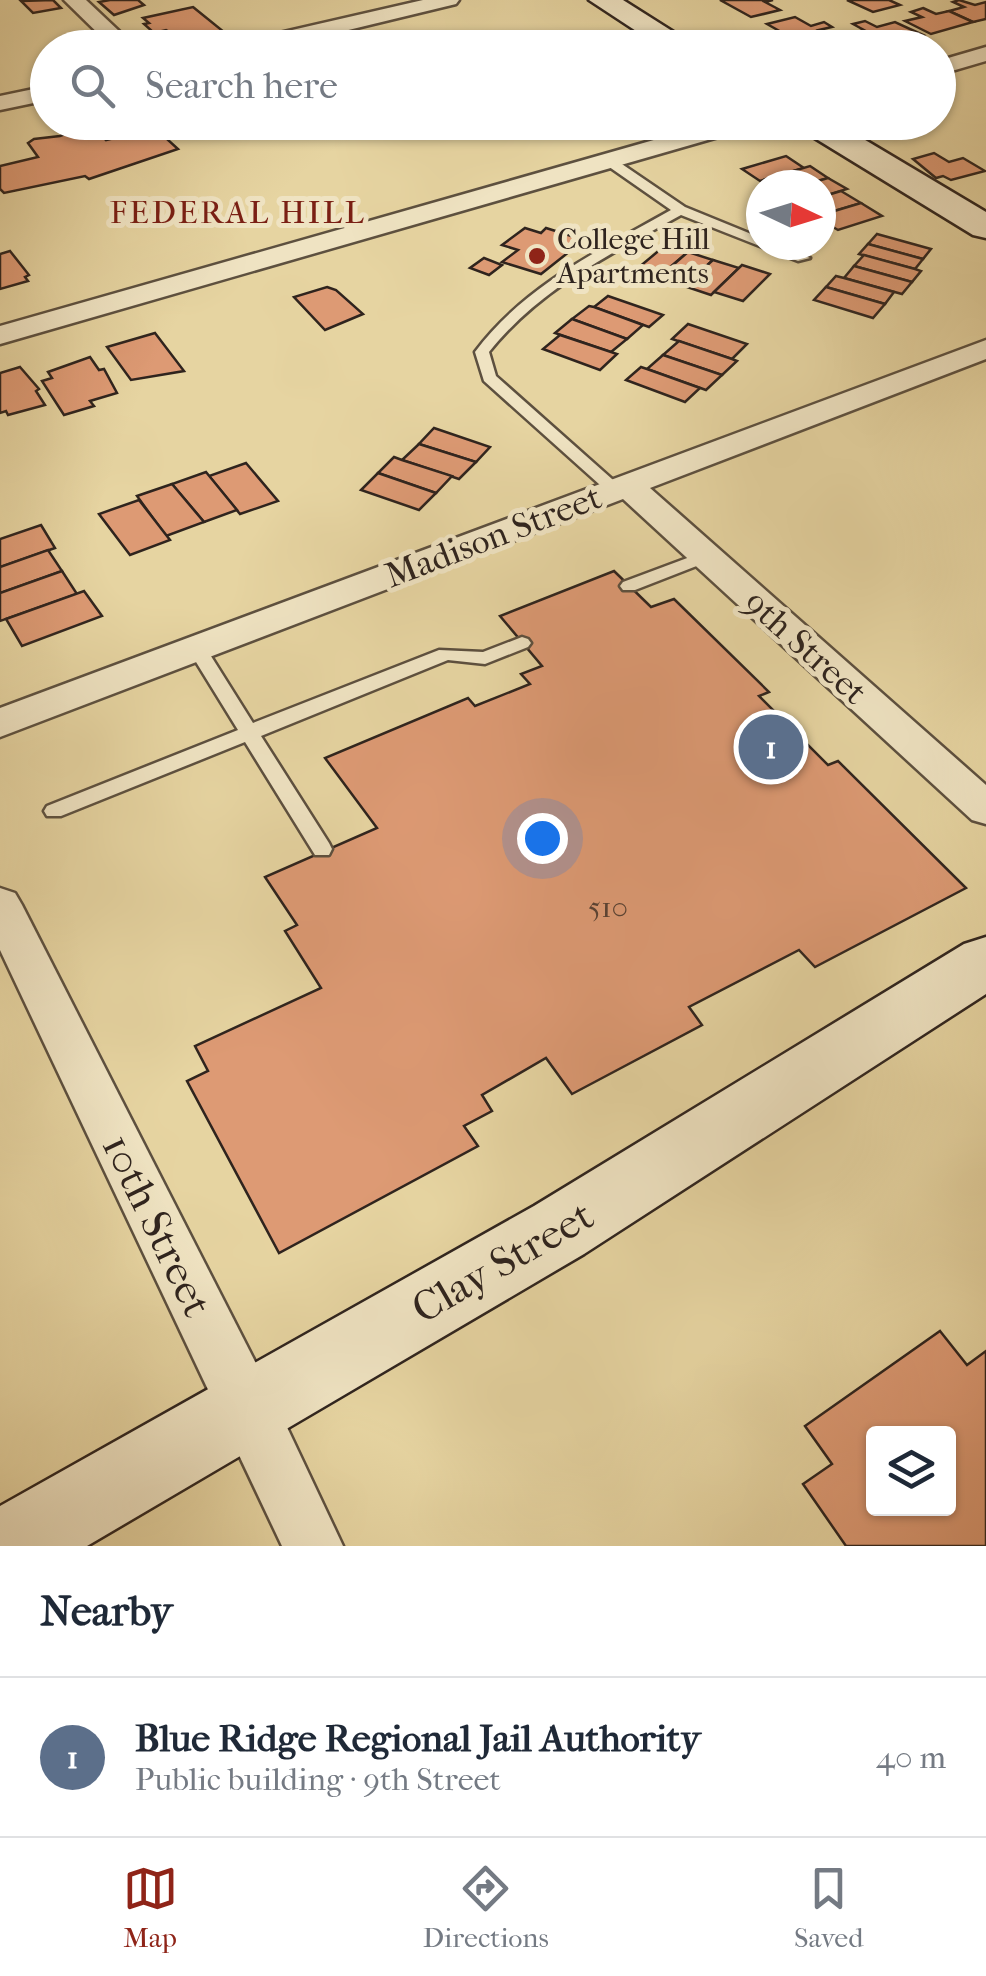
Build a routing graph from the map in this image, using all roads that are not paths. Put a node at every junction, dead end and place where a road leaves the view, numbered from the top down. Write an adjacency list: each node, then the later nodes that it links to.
1 (74, 0): 4 (street)
2 (449, 0): 5 (street)
3 (602, 0): 6 (street)
4 (106, 30)
5 (321, 30)
6 (653, 30)
7 (986, 54): 8 (street)
8 (956, 63)
9 (30, 96): 10 (street)
10 (0, 104)
11 (682, 140): 13 (street)
12 (842, 140): 15 (street)
13 (609, 161): 14 (lane); 17 (street)
14 (680, 210): 16 (lane); 19 (lane)
15 (986, 226)
16 (746, 237)
17 (0, 335)
18 (986, 349): 19 (street, Madison Street)
19 (621, 487): 20 (street, 9th Street); 23 (street, Madison Street)
20 (706, 556): 21 (lane); 26 (street, 9th Street)
21 (629, 586)
22 (522, 643): 25 (lane)
23 (197, 648): 24 (street, Madison Street); 25 (lane)
24 (0, 723)
25 (249, 732): 27 (lane); 28 (lane)
26 (986, 809)
27 (54, 811)
28 (322, 849)
29 (0, 905): 31 (street, 10th Street)
30 (986, 962): 31 (street, Clay Street)
31 (248, 1407): 32 (street, Clay Street); 33 (street, 10th Street)
32 (9, 1546)
33 (313, 1546)

